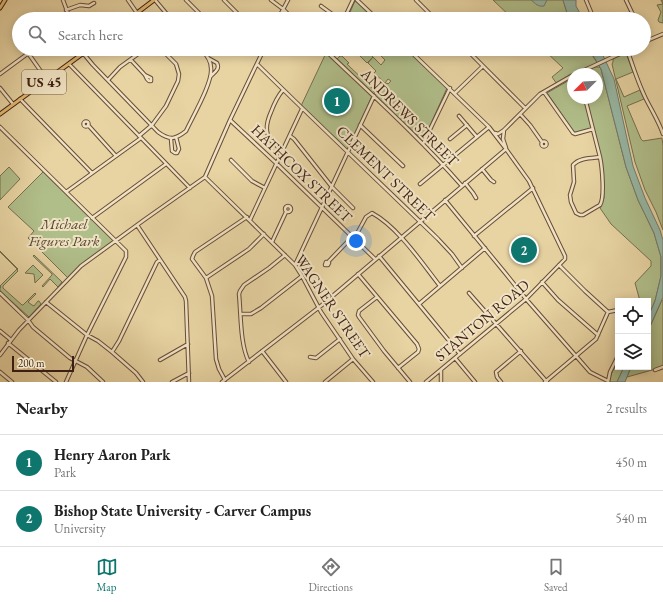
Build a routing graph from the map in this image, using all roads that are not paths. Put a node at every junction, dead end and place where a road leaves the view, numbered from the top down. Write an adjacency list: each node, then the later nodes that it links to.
1 (5, 0): 16 (main road)
2 (63, 0): 18 (street)
3 (128, 0): 19 (street)
4 (154, 0): 19 (main road); 20 (street)
5 (186, 0): 21 (street)
6 (222, 0): 22 (street)
7 (271, 0): 17 (street)
8 (288, 0): 17 (street)
9 (353, 0): 26 (street)
10 (357, 0): 27 (street)
11 (416, 0): 28 (street)
12 (586, 0): 29 (street)
13 (626, 0): 30 (street)
14 (94, 4): 18 (street)
15 (321, 6): 25 (street)
16 (0, 8)
17 (283, 9): 23 (street); 24 (street)
18 (66, 10)
19 (137, 12)
20 (165, 12)
21 (198, 12)
22 (235, 12)
23 (282, 12)
24 (286, 12)
25 (329, 12)
26 (347, 12)
27 (370, 12)
28 (428, 12)
29 (591, 12)
30 (632, 12)
31 (663, 34): 32 (street)
32 (651, 40)
33 (24, 56): 51 (street)
34 (30, 56): 55 (street)
35 (79, 56): 47 (main road, US 45)
36 (86, 56): 56 (street)
37 (136, 56): 46 (street)
38 (167, 56): 73 (street)
39 (261, 56): 48 (street)
40 (332, 56): 62 (street, ANDREWS STREET)
41 (416, 56): 58 (street)
42 (473, 56): 49 (street)
43 (614, 56): 50 (street)
44 (629, 56): 76 (street)
45 (208, 58): 53 (street); 53 (street)
46 (131, 60): 52 (street); 56 (street)
47 (69, 64): 55 (main road, US 45); 84 (street)
48 (257, 64): 59 (street, CLEMENT STREET); 71 (street)
49 (483, 66): 61 (street); 67 (street)
50 (588, 68)
51 (0, 74)
52 (145, 75)
53 (211, 76): 85 (street)
54 (567, 79): 60 (street)
55 (47, 80): 63 (main road, US 45)
56 (108, 80): 73 (street)
57 (0, 88): 64 (street)
58 (450, 88): 61 (street); 90 (street)
59 (283, 90): 66 (street, CLEMENT STREET); 93 (street)
60 (544, 92): 67 (street); 79 (street)
61 (455, 93): 78 (street)
62 (374, 96): 74 (street); 90 (street, ANDREWS STREET)
63 (20, 99): 64 (main road, US 45); 103 (street)
64 (13, 104): 68 (main road, US 45)
65 (587, 104): 79 (street)
66 (302, 108): 83 (street); 94 (street, CLEMENT STREET)
67 (525, 108): 69 (street)
68 (0, 114)
69 (520, 114): 80 (street); 89 (street)
70 (459, 116): 75 (street)
71 (230, 120): 98 (street, HATHCOX STREET); 104 (street)
72 (88, 125): 95 (street)
73 (152, 125): 84 (street); 87 (street)
74 (360, 125): 94 (street); 101 (street)
75 (467, 125): 86 (street); 88 (street)
76 (662, 126): 82 (street)
77 (0, 127): 113 (street)
78 (489, 127): 81 (street); 86 (street)
79 (593, 129): 96 (street)
80 (504, 130): 81 (street); 91 (street); 92 (street)
81 (494, 133): 91 (street)
82 (663, 134)
83 (290, 136): 93 (street); 109 (street)
84 (140, 137): 95 (street); 99 (street)
85 (176, 137): 87 (street); 87 (street)
86 (477, 137): 100 (street)
87 (171, 139)
88 (450, 139)
89 (542, 142)
90 (423, 144): 100 (street, ANDREWS STREET)
91 (502, 145): 92 (street)
92 (506, 148): 102 (street); 112 (street)
93 (283, 150): 98 (street)
94 (348, 152): 109 (street); 122 (street, CLEMENT STREET)
95 (116, 156): 103 (street)
96 (600, 157): 96 (street)
97 (231, 160): 111 (street)
98 (276, 163): 111 (street); 116 (street, HATHCOX STREET)
99 (166, 164): 110 (street); 120 (street)
100 (444, 165): 107 (street); 108 (street, ANDREWS STREET)
101 (403, 166)
102 (482, 169): 105 (street); 106 (street)
103 (92, 173): 113 (street)
104 (205, 177): 110 (street); 119 (street, WAGNER STREET)
105 (494, 182)
106 (465, 183): 108 (street); 114 (street)
107 (420, 184)
108 (462, 186): 115 (street)
109 (332, 187): 116 (street); 117 (street)
110 (190, 188): 123 (street)
111 (265, 188): 121 (street)
112 (533, 188): 125 (street); 137 (street, STANTON ROAD)
113 (66, 192): 120 (street)
114 (476, 198)
115 (445, 200): 122 (street); 125 (street)
116 (322, 208): 126 (street, HATHCOX STREET); 136 (street)
117 (353, 208)
118 (286, 212): 129 (street)
119 (246, 217): 121 (street, WAGNER STREET); 141 (street)
120 (92, 218): 128 (street)
121 (250, 220): 124 (street, WAGNER STREET)
122 (420, 222): 127 (street); 138 (street, CLEMENT STREET)
123 (137, 225): 128 (street); 133 (street)
124 (264, 234): 129 (street, WAGNER STREET); 141 (street)
125 (474, 236): 130 (street)
126 (353, 238): 127 (street); 134 (street, HATHCOX STREET); 135 (street)
127 (401, 238): 132 (street); 143 (street)
128 (116, 240): 148 (street); 158 (street)
129 (272, 242): 131 (street, WAGNER STREET)
130 (485, 248): 138 (street); 147 (street)
131 (285, 255): 136 (street, WAGNER STREET); 153 (street)
132 (379, 256): 134 (street); 149 (street)
133 (160, 260): 162 (street); 165 (street)
134 (375, 260): 139 (street)
135 (328, 262)
136 (295, 265): 140 (street, WAGNER STREET)
137 (559, 265): 142 (street, STANTON ROAD); 152 (street)
138 (462, 268): 143 (street)
139 (358, 274): 146 (street); 150 (street)
140 (302, 276): 150 (street, WAGNER STREET); 153 (street)
141 (206, 278): 182 (street)
142 (542, 282): 147 (street, STANTON ROAD); 157 (street)
143 (440, 286): 149 (street)
144 (0, 293): 154 (street)
145 (469, 293): 155 (street)
146 (377, 297): 177 (street); 177 (street)
147 (526, 299): 155 (street, STANTON ROAD); 168 (street)
148 (46, 302): 154 (street); 158 (street)
149 (419, 304): 166 (street)
150 (319, 308): 159 (street, WAGNER STREET); 163 (street)
151 (615, 311): 152 (street)
152 (608, 312): 157 (street)
153 (241, 314): 174 (street)
154 (28, 320): 160 (street); 173 (street)
155 (496, 324): 164 (street); 166 (street, STANTON ROAD)
156 (0, 331): 160 (street)
157 (598, 335): 168 (street)
158 (87, 336): 165 (street); 173 (street)
159 (340, 339): 169 (street); 171 (street, WAGNER STREET)
160 (11, 340): 161 (street)
161 (8, 343): 167 (street); 185 (street)
162 (188, 344): 172 (street); 181 (street)
163 (262, 351): 174 (street); 191 (street)
164 (520, 351): 197 (street); 198 (street)
165 (112, 352): 188 (street)
166 (460, 354): 170 (street, STANTON ROAD)
167 (0, 355)
168 (577, 356): 198 (street); 199 (street)
169 (310, 358)
170 (455, 358): 178 (street, STANTON ROAD); 196 (street)
171 (353, 359): 183 (street); 192 (street, WAGNER STREET)
172 (160, 360)
173 (76, 361): 186 (street); 187 (street)
174 (249, 362): 182 (street)
175 (615, 362): 199 (street)
176 (663, 367): 179 (street)
177 (398, 368): 193 (street)
178 (441, 370): 194 (street, STANTON ROAD); 195 (street)
179 (655, 370)
180 (0, 372): 184 (street)
181 (189, 373): 189 (street); 190 (street)
182 (224, 381)
183 (327, 381)
184 (12, 382)
185 (56, 382)
186 (66, 382)
187 (103, 382)
188 (142, 382)
189 (172, 382)
190 (189, 382)
191 (286, 382)
192 (373, 382)
193 (410, 382)
194 (426, 382)
195 (441, 382)
196 (475, 382)
197 (501, 382)
198 (546, 382)
199 (608, 382)

